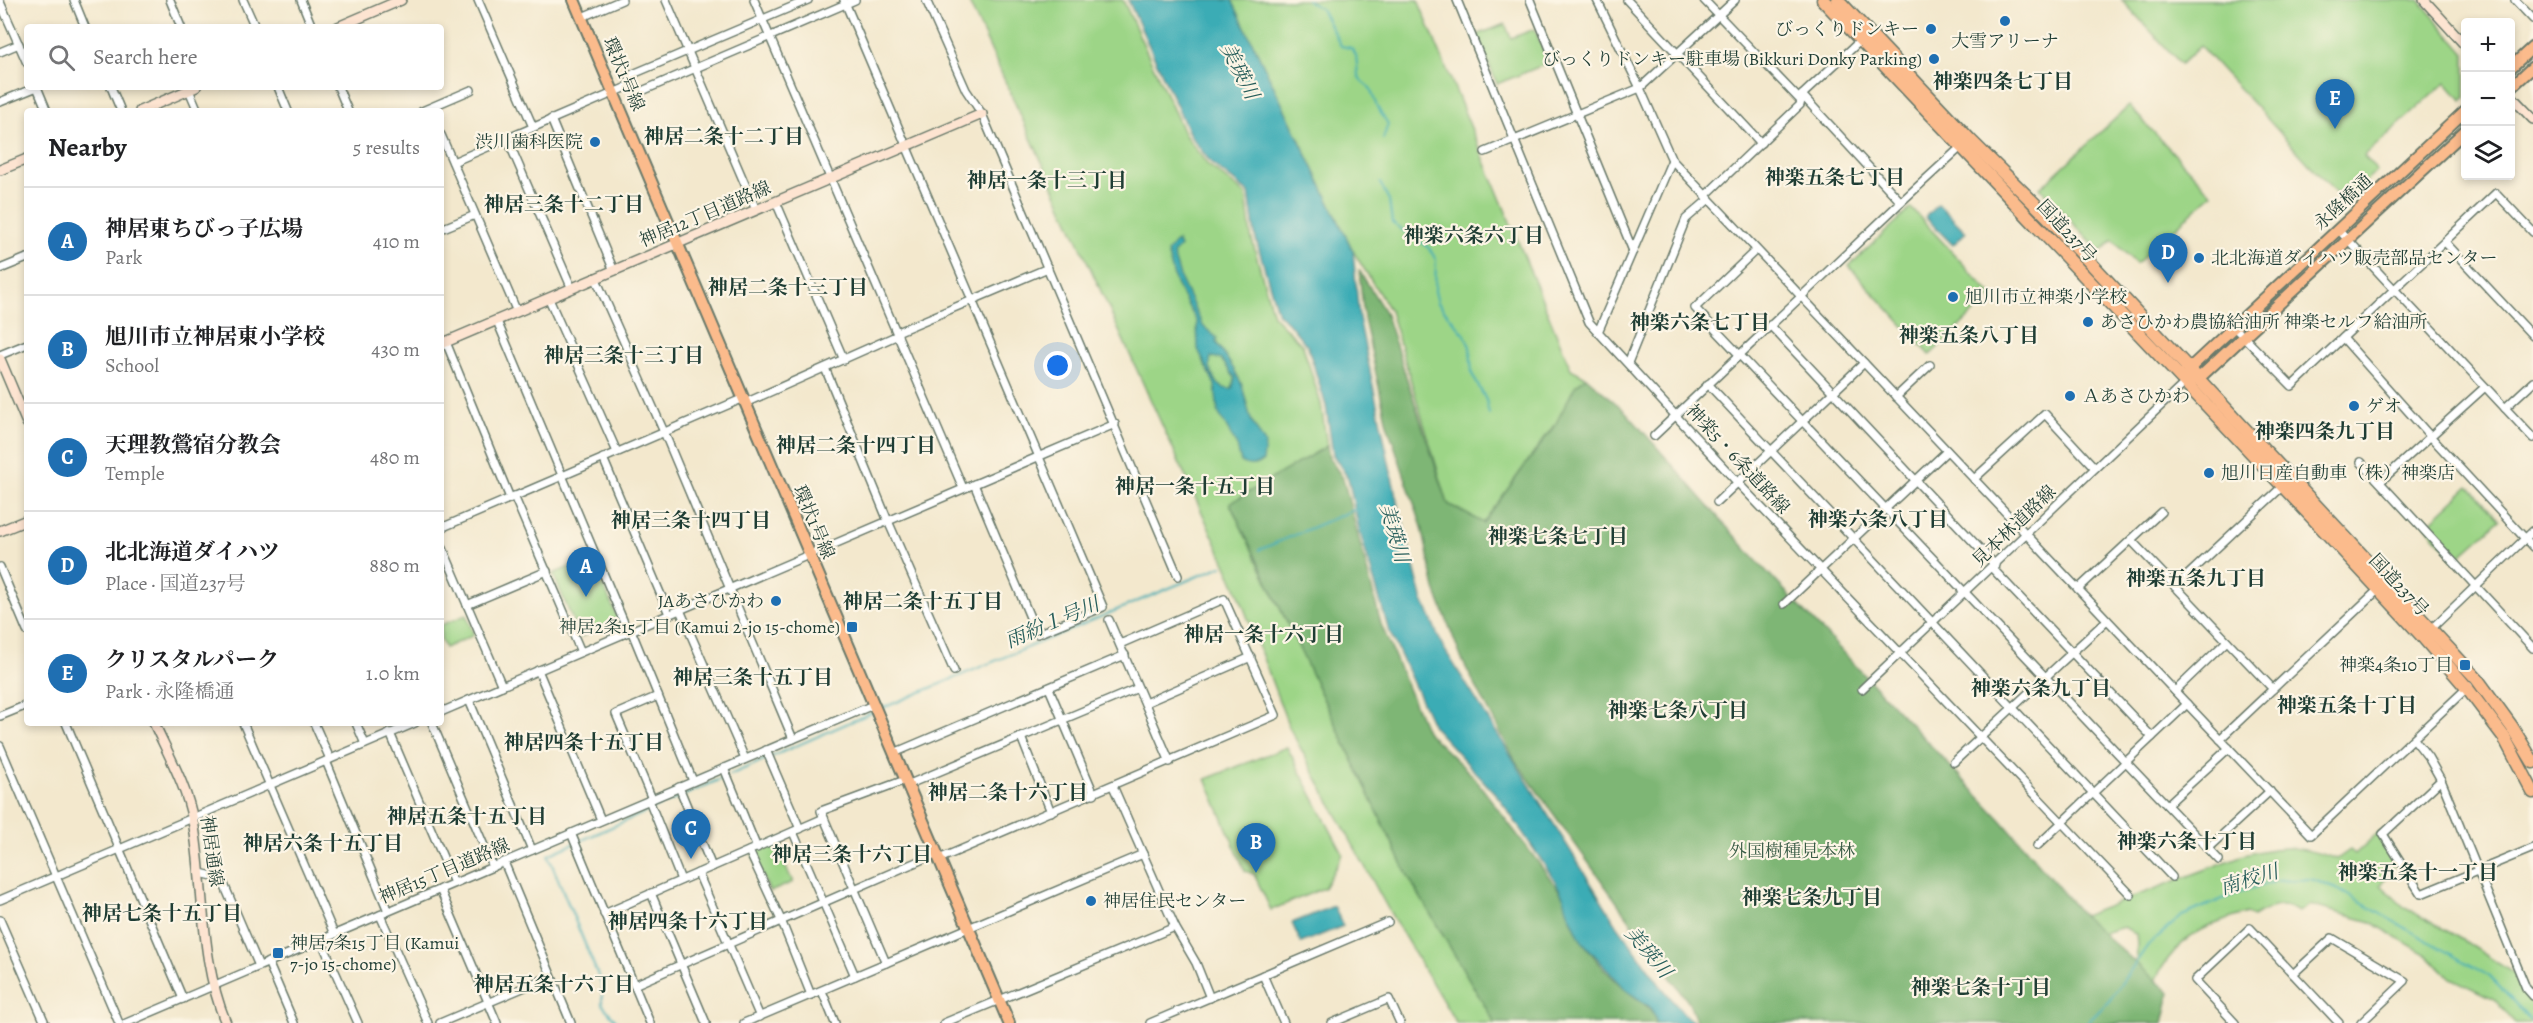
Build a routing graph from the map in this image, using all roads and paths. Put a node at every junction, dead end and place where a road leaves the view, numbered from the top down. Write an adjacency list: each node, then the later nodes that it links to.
1 (74, 0): 31 (street)
2 (170, 0): 32 (street)
3 (243, 0): 33 (street)
4 (301, 0): 34 (street)
5 (401, 0): 25 (street)
6 (478, 0): 75 (street)
7 (574, 0): 28 (main road, 環状1号線)
8 (621, 0): 28 (street)
9 (666, 0): 41 (street)
10 (754, 0): 30 (street)
11 (808, 0): 30 (street)
12 (855, 0): 26 (street)
13 (927, 0): 70 (street)
14 (1457, 0): 78 (street, 神楽5・6条道路線)
15 (1530, 0): 71 (street)
16 (1627, 0): 43 (street)
17 (1704, 0): 27 (street)
18 (1735, 0): 27 (street)
19 (1823, 0): 37 (highway, 国道237号)
20 (1838, 0): 81 (highway, 国道237号)
21 (2424, 0): 38 (street)
22 (2515, 0): 29 (street)
23 (1600, 1): 50 (street)
24 (0, 2): 39 (street)
25 (391, 2): 35 (street)
26 (845, 2): 36 (street); 82 (street)
27 (1718, 16): 43 (street); 60 (street)
28 (582, 17): 59 (main road, 環状1号線)
29 (2533, 19)
30 (763, 20): 36 (street); 41 (street)
31 (84, 24)
32 (180, 24)
33 (254, 24)
34 (311, 24)
35 (344, 24)
36 (770, 37): 47 (street); 88 (street)
37 (1861, 40): 60 (street); 81 (highway, 国道237号)
38 (2461, 41)
39 (19, 44): 42 (street); 44 (street)
40 (2533, 47): 45 (main road)
41 (687, 50): 47 (street); 49 (street)
42 (0, 52)
43 (1677, 54): 50 (street); 80 (street)
44 (24, 56)
45 (2515, 64)
46 (2533, 67): 48 (main road)
47 (694, 68): 49 (street); 92 (street)
48 (2515, 84)
49 (627, 87): 59 (street)
50 (1640, 88): 71 (street); 85 (street)
51 (30, 90): 62 (street)
52 (38, 90): 63 (street)
53 (112, 90): 64 (street)
54 (188, 90): 65 (street)
55 (193, 90): 66 (street)
56 (279, 90): 67 (street)
57 (339, 90): 68 (street)
58 (471, 90): 69 (street)
59 (614, 92): 74 (street); 99 (main road, 環状1号線)
60 (1802, 98): 80 (street); 91 (street)
61 (2515, 99): 73 (street)
62 (0, 102)
63 (46, 108)
64 (120, 108)
65 (147, 108)
66 (197, 108)
67 (287, 108)
68 (347, 108)
69 (431, 108)
70 (982, 114): 82 (street, 神居12丁目道路線); 103 (street)
71 (1577, 114): 78 (street); 101 (street)
72 (2461, 115): 95 (main road, 永隆橋通)
73 (2533, 118)
74 (551, 119): 75 (street); 105 (street)
75 (533, 127): 77 (street)
76 (2461, 135): 97 (main road, 永隆橋通)
77 (507, 138): 86 (street); 107 (street)
78 (1515, 140): 83 (street); 116 (street, 神楽5・6条道路線)
79 (444, 142): 86 (street)
80 (1761, 143): 89 (street)
81 (1965, 144): 91 (street); 131 (highway, 国道237号); 134 (highway, 国道237号)
82 (907, 146): 88 (street, 神居12丁目道路線); 111 (street)
83 (1485, 152)
84 (24, 160): 87 (street)
85 (1672, 160): 89 (street); 101 (street)
86 (453, 162): 93 (street)
87 (0, 170)
88 (832, 178): 90 (street, 神居12丁目道路線); 117 (street)
89 (1707, 197): 100 (street); 127 (street)
90 (776, 202): 92 (street, 神居12丁目道路線); 126 (street)
91 (1901, 202): 109 (street)
92 (756, 210): 99 (street, 神居12丁目道路線)
93 (475, 214): 94 (street); 112 (street)
94 (444, 228)
95 (2338, 230): 97 (street); 115 (main road, 永隆橋通)
96 (2533, 232): 98 (street)
97 (2348, 240): 108 (street); 119 (main road, 永隆橋通)
98 (2445, 242): 108 (street); 118 (street)
99 (678, 244): 105 (street, 神居12丁目道路線); 139 (main road, 環状1号線)
100 (1756, 250): 109 (street); 124 (street)
101 (1633, 251): 116 (street)
102 (24, 259): 104 (street)
103 (1047, 268): 111 (street); 144 (street)
104 (0, 269)
105 (614, 271): 106 (street, 神居12丁目道路線)
106 (596, 279): 107 (street, 神居12丁目道路線); 145 (street)
107 (572, 289): 110 (street, 神居12丁目道路線)
108 (2394, 290): 120 (street); 136 (street)
109 (1801, 296): 114 (street); 128 (street)
110 (549, 298): 112 (street, 神居12丁目道路線); 150 (street)
111 (972, 300): 117 (street); 152 (street)
112 (517, 312): 113 (street, 神居12丁目道路線)
113 (496, 321): 121 (street, 神居12丁目道路線); 156 (street)
114 (1770, 325): 124 (street); 137 (street)
115 (2234, 327): 119 (street); 131 (main road, 永隆橋通)
116 (1598, 332): 127 (street, 神楽5・6条道路線)
117 (898, 334): 126 (street); 163 (street)
118 (2533, 336)
119 (2244, 337): 120 (street); 132 (main road, 永隆橋通)
120 (2343, 338): 147 (street)
121 (444, 343)
122 (24, 345): 125 (street)
123 (444, 345): 164 (street)
124 (1738, 354): 135 (street); 143 (street)
125 (0, 357): 142 (street)
126 (844, 360): 130 (street)
127 (1628, 363): 141 (street, 神楽5・6条道路線)
128 (1864, 363): 137 (street); 138 (street)
129 (1930, 365): 138 (street)
130 (825, 368): 139 (street); 169 (street)
131 (2190, 368): 132 (highway, 国道237号); 134 (main road, 永隆橋通)
132 (2199, 378): 134 (main road, 永隆橋通); 159 (highway, 国道237号)
133 (2533, 382): 140 (street)
134 (2185, 383): 155 (street, 見本林道路線); 159 (highway, 国道237号)
135 (1708, 384): 141 (street); 151 (street)
136 (2485, 387): 140 (street); 147 (street)
137 (1833, 392): 143 (street); 158 (street)
138 (1896, 397): 149 (street)
139 (744, 400): 145 (street); 179 (main road, 環状1号線)
140 (2505, 408): 148 (street)
141 (1676, 415): 146 (street); 161 (street, 神楽5・6条道路線)
142 (24, 416)
143 (1803, 422): 151 (street); 166 (street)
144 (1115, 424): 152 (street); 184 (street)
145 (664, 432): 150 (street); 188 (street)
146 (1654, 436)
147 (2430, 436): 160 (street); 174 (street)
148 (2533, 438)
149 (1947, 451): 157 (street); 158 (street)
150 (617, 452): 153 (street)
151 (1771, 452): 161 (street); 175 (street)
152 (1039, 456): 162 (street); 162 (street)
153 (603, 458): 156 (street); 194 (street)
154 (2361, 462): 160 (street)
155 (2096, 468): 157 (street); 173 (street, 見本林道路線)
156 (563, 475): 164 (street); 199 (street)
157 (1974, 479): 173 (street)
158 (1915, 480): 166 (street); 180 (street)
159 (2287, 482): 185 (highway, 国道237号); 187 (street)
160 (2380, 482): 186 (street)
161 (1738, 483): 165 (street); 182 (street, 神楽5・6条道路線)
162 (974, 484): 163 (street)
163 (963, 488): 169 (street)
164 (512, 497): 170 (street); 183 (street)
165 (1717, 502)
166 (1885, 509): 175 (street); 190 (street)
167 (2161, 513): 176 (street)
168 (24, 521): 171 (street)
169 (888, 521): 179 (street); 210 (street)
170 (444, 527)
171 (0, 531)
172 (2533, 531): 174 (street)
173 (2026, 534): 180 (street, 見本林道路線); 189 (street)
174 (2525, 538): 177 (street); 186 (street)
175 (1853, 539): 182 (street); 197 (street)
176 (2131, 540): 187 (street); 189 (street)
177 (2533, 547)
178 (444, 551): 192 (street)
179 (809, 554): 188 (street); 224 (main road, 環状1号線)
180 (1993, 566): 190 (street, 見本林道路線); 206 (street)
181 (0, 567): 198 (street)
182 (1822, 569): 191 (street); 205 (street, 神楽5・6条道路線)
183 (546, 571): 192 (street); 204 (street)
184 (1178, 576)
185 (2383, 585): 200 (highway, 国道237号); 218 (street)
186 (2476, 586): 200 (street); 203 (street)
187 (2175, 587): 201 (street)
188 (730, 588): 193 (street); 241 (street)
189 (2078, 589): 196 (street)
190 (1965, 593): 197 (street, 見本林道路線); 211 (street)
191 (1784, 604)
192 (467, 605): 213 (street)
193 (680, 610): 194 (street); 249 (street)
194 (669, 614): 199 (street)
195 (1109, 620): 202 (street)
196 (2107, 620): 206 (street); 219 (street)
197 (1933, 623): 205 (street, 見本林道路線); 226 (street)
198 (24, 625)
199 (630, 631): 204 (street); 220 (street)
200 (2427, 633): 212 (highway, 国道237号); 216 (highway, 国道237号)
201 (2227, 641): 218 (street); 219 (street)
202 (1120, 644): 207 (street); 208 (street)
203 (2533, 648)
204 (581, 652): 209 (street)
205 (1901, 653): 217 (street, 見本林道路線); 239 (street, 神楽5・6条道路線)
206 (2072, 653): 211 (street); 240 (street)
207 (1125, 655): 214 (street); 215 (street)
208 (1251, 657): 222 (street); 252 (street)
209 (538, 670): 213 (street); 271 (street)
210 (954, 671)
211 (2046, 677): 226 (street); 251 (street)
212 (2477, 679): 216 (street); 254 (highway, 国道237号)
213 (502, 686): 221 (street)
214 (1049, 688): 229 (street); 248 (street)
215 (1138, 688): 222 (street); 229 (street)
216 (2467, 688): 243 (street); 264 (highway, 国道237号)
217 (1862, 689)
218 (2272, 689): 242 (street)
219 (2175, 691): 223 (street)
220 (658, 696): 257 (street); 266 (street)
221 (469, 700): 227 (street); 280 (street)
222 (1145, 703): 252 (street)
223 (2187, 704): 240 (street); 242 (street)
224 (873, 705): 241 (street, 神居15丁目道路線); 248 (main road, 環状1号線)
225 (24, 706): 228 (street)
226 (2013, 708): 239 (street); 263 (street)
227 (444, 711)
228 (0, 716)
229 (1062, 720): 238 (street); 265 (street)
230 (67, 726): 279 (street)
231 (155, 726): 269 (street, 神居通線)
232 (244, 726): 259 (street)
233 (315, 726): 250 (street)
234 (357, 726): 244 (street)
235 (407, 726): 237 (street)
236 (433, 726): 286 (street)
237 (390, 734): 244 (street); 294 (street)
238 (1021, 737): 258 (street); 268 (street)
239 (1980, 737): 253 (street); 272 (street, 神楽5・6条道路線)
240 (2152, 737): 251 (street)
241 (793, 739): 247 (street, 神居15丁目道路線)
242 (2220, 739): 246 (street)
243 (2414, 739): 256 (street); 262 (street)
244 (365, 744): 250 (street)
245 (0, 746): 291 (street)
246 (2229, 748): 262 (street); 267 (street)
247 (766, 750): 249 (street, 神居15丁目道路線); 273 (street)
248 (894, 753): 258 (main road, 環状1号線)
249 (745, 759): 255 (street, 神居15丁目道路線)
250 (328, 760): 259 (street); 301 (street)
251 (2126, 761): 263 (street); 267 (street)
252 (1170, 762): 260 (street)
253 (1954, 762)
254 (2533, 762)
255 (724, 768): 257 (street, 神居15丁目道路線); 276 (street)
256 (2441, 780): 288 (street); 288 (street)
257 (693, 782): 261 (street, 神居15丁目道路線)
258 (906, 782): 270 (street); 283 (main road, 環状1号線)
259 (269, 785): 269 (street); 309 (street)
260 (1113, 786): 265 (street); 282 (street)
261 (679, 787): 266 (street, 神居15丁目道路線); 287 (street)
262 (2270, 791): 277 (street)
263 (2092, 792): 272 (street); 292 (street)
264 (2533, 792)
265 (1094, 794): 268 (street)
266 (651, 799): 271 (street, 神居15丁目道路線); 293 (street)
267 (2167, 805): 277 (street)
268 (1052, 812): 283 (street)
269 (193, 818): 279 (street); 289 (street, 神居通線)
270 (824, 818): 273 (street); 296 (street)
271 (601, 820): 274 (street, 神居15丁目道路線)
272 (2061, 823): 275 (street); 298 (street, 神楽5・6条道路線)
273 (797, 830): 276 (street); 300 (street)
274 (571, 833): 280 (street, 神居15丁目道路線); 302 (street)
275 (2037, 846)
276 (757, 848): 281 (street)
277 (2208, 848): 284 (street)
278 (2533, 848): 288 (street)
279 (120, 849): 291 (street); 326 (street)
280 (532, 850): 285 (street, 神居15丁目道路線)
281 (749, 851): 287 (street); 305 (street)
282 (1143, 854): 307 (street); 308 (street)
283 (938, 856): 296 (street); 307 (main road, 環状1号線)
284 (2219, 860)
285 (504, 862): 286 (street, 神居15丁目道路線); 318 (street)
286 (493, 867): 294 (street, 神居15丁目道路線)
287 (712, 867): 290 (street)
288 (2479, 871): 324 (street)
289 (200, 873): 315 (street); 321 (street, 神居通線)
290 (698, 873): 293 (street); 311 (street)
291 (55, 877): 299 (street); 332 (street)
292 (2172, 877)
293 (681, 880): 297 (street)
294 (454, 883): 295 (street, 神居15丁目道路線)
295 (440, 889): 301 (street, 神居15丁目道路線); 328 (street)
296 (854, 889): 300 (street); 313 (street)
297 (651, 893): 302 (street); 314 (street)
298 (2131, 895)
299 (0, 900)
300 (824, 902): 305 (street); 319 (street)
301 (388, 911): 303 (street, 神居15丁目道路線)
302 (604, 914): 320 (street)
303 (380, 915): 309 (street, 神居15丁目道路線); 337 (street)
304 (0, 920): 331 (street)
305 (781, 920): 311 (street); 323 (street)
306 (1388, 922): 317 (street)
307 (968, 927): 313 (street); 327 (main road, 環状1号線)
308 (1174, 927): 325 (street); 327 (street)
309 (334, 934): 310 (street, 神居15丁目道路線)
310 (321, 940): 312 (street, 神居15丁目道路線); 336 (street)
311 (729, 945): 314 (street); 329 (street)
312 (268, 962): 315 (street, 神居15丁目道路線); 335 (street)
313 (886, 963): 319 (street)
314 (682, 965): 320 (street); 342 (street)
315 (259, 966): 321 (street, 神居15丁目道路線)
316 (2293, 974): 351 (street); 352 (street); 353 (street)
317 (1263, 975): 325 (street); 348 (street)
318 (551, 976): 328 (street); 340 (street)
319 (855, 976): 322 (street)
320 (634, 985): 341 (street)
321 (213, 986): 326 (street, 神居15丁目道路線); 334 (street, 神居通線)
322 (822, 991): 323 (street); 344 (street)
323 (811, 995): 329 (street)
324 (2533, 996)
325 (1210, 998): 347 (street)
326 (183, 999): 330 (street, 神居15丁目道路線)
327 (999, 1000): 345 (street); 346 (main road, 環状1号線)
328 (489, 1003): 338 (street); 339 (street)
329 (759, 1017): 343 (street)
330 (137, 1021): 333 (street, 神居15丁目道路線)
331 (45, 1023)
332 (119, 1023)
333 (126, 1023)
334 (226, 1023)
335 (294, 1023)
336 (358, 1023)
337 (428, 1023)
338 (440, 1023)
339 (497, 1023)
340 (571, 1023)
341 (650, 1023)
342 (706, 1023)
343 (744, 1023)
344 (835, 1023)
345 (944, 1023)
346 (1009, 1023)
347 (1150, 1023)
348 (1284, 1023)
349 (1332, 1023): 350 (street)
350 (1400, 1023)
351 (2235, 1023)
352 (2339, 1023)
353 (2361, 1023)

